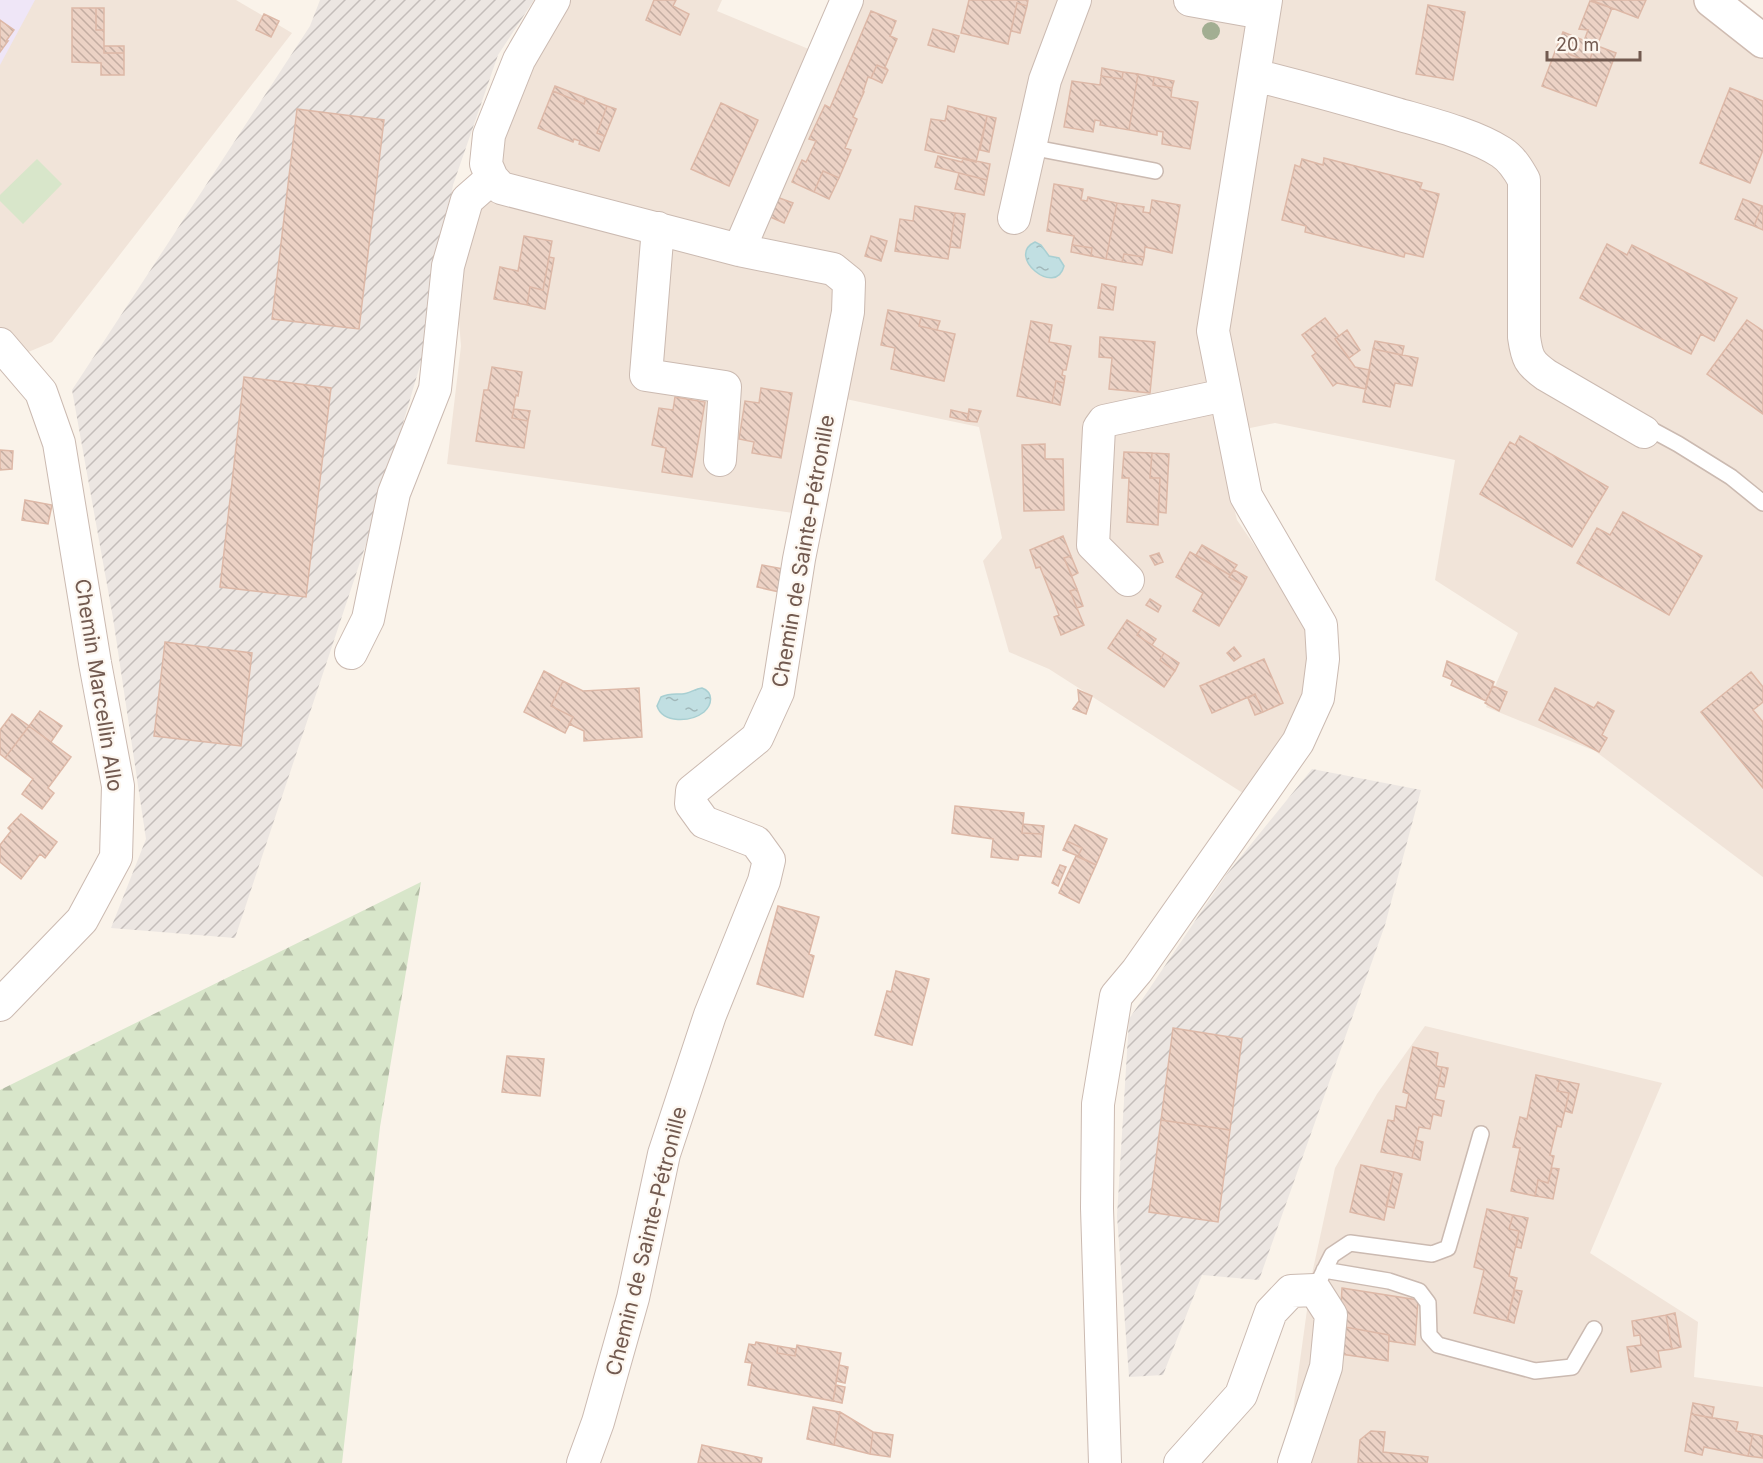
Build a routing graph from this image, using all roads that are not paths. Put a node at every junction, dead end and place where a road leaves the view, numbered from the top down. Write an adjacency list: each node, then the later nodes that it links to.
1 (554, 0): 11 (street)
2 (847, 0): 14 (street)
3 (1075, 0): 9 (street)
4 (1190, 0): 6 (street)
5 (1711, 0): 7 (main road)
6 (1264, 7): 8 (street)
7 (1763, 41)
8 (1254, 75): 16 (street); 17 (street)
9 (1030, 147): 10 (lane); 12 (street)
10 (1155, 171)
11 (492, 178): 13 (street, Chemin de Sainte-Pétronille); 21 (street)
12 (1014, 218)
13 (658, 228): 14 (street, Chemin de Sainte-Pétronille); 18 (street)
14 (739, 250): 26 (street, Chemin de Sainte-Pétronille)
15 (0, 344): 22 (street, Chemin Marcellin Allo)
16 (1225, 395): 20 (street); 27 (street)
17 (1644, 432): 19 (lane)
18 (720, 460)
19 (1763, 503)
20 (1128, 580)
21 (351, 653)
22 (0, 1005)
23 (1481, 1134): 24 (lane)
24 (1320, 1280): 25 (lane); 28 (street); 29 (street)
25 (1594, 1329)
26 (583, 1463)
27 (1106, 1463)
28 (1180, 1463)
29 (1294, 1463)

